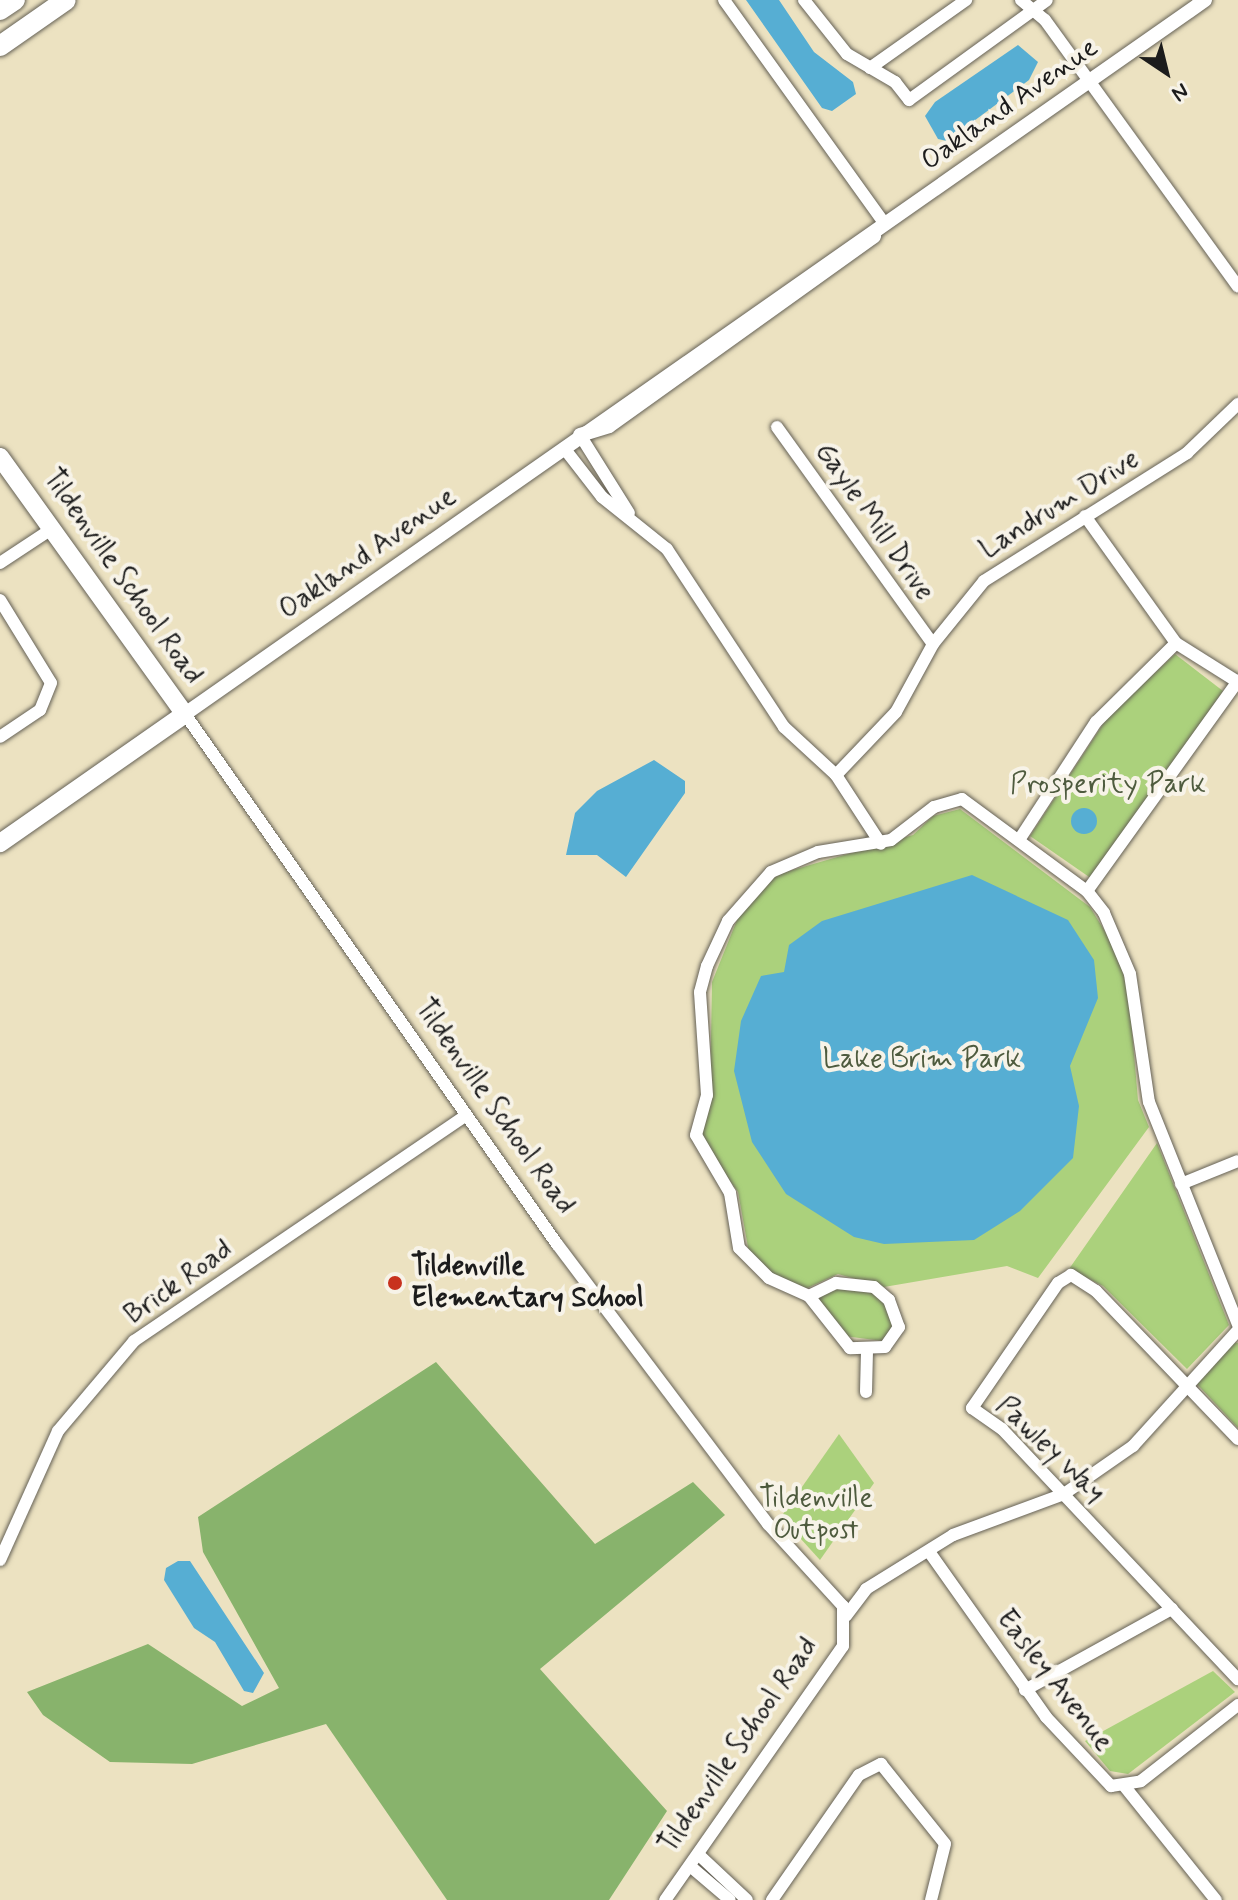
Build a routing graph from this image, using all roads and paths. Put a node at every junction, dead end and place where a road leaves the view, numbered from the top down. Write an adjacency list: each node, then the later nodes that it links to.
1 (15, 0): 9 (highway)
2 (66, 0): 11 (highway)
3 (724, 0): 14 (street)
4 (966, 0): 12 (street)
5 (1021, 0): 10 (street)
6 (1047, 0): 10 (street)
7 (1205, 0): 13 (street, Oakland Avenue)
8 (806, 1): 12 (street)
9 (0, 10)
10 (1034, 11): 12 (street); 13 (street)
11 (0, 46)
12 (870, 68)
13 (1088, 82): 14 (street, Oakland Avenue); 15 (street)
14 (885, 224): 18 (street, Oakland Avenue)
15 (1238, 287)
16 (1238, 404): 22 (street, Landrum Drive)
17 (777, 427): 27 (street, Gayle Mill Drive)
18 (580, 435): 19 (street, Oakland Avenue); 21 (street)
19 (564, 448): 21 (street); 29 (street, Oakland Avenue)
20 (0, 457): 23 (main road, Tildenville School Road)
21 (629, 513): 31 (street)
22 (1085, 516): 26 (street); 27 (street, Landrum Drive)
23 (53, 528): 24 (street); 29 (main road, Tildenville School Road)
24 (0, 563)
25 (0, 600): 30 (street)
26 (1176, 643): 28 (street); 32 (street)
27 (933, 644): 31 (street, Landrum Drive)
28 (1238, 682): 35 (street)
29 (185, 714): 33 (main road); 36 (street, Tildenville School Road)
30 (0, 737)
31 (836, 775): 34 (street)
32 (1019, 840): 34 (street); 35 (street)
33 (0, 843)
34 (881, 844): 39 (street)
35 (1087, 891): 38 (street)
36 (464, 1117): 47 (street, Brick Road); 49 (street, Tildenville School Road)
37 (1238, 1161): 38 (street)
38 (1181, 1184): 40 (street)
39 (809, 1296): 41 (street); 41 (street)
40 (1238, 1328): 42 (street)
41 (867, 1352): 43 (street)
42 (1186, 1381): 44 (street, Pawley Way); 45 (street); 45 (street, Pawley Way)
43 (866, 1392)
44 (1238, 1439)
45 (1064, 1494): 46 (street); 48 (street, Pawley Way)
46 (930, 1553): 49 (street); 51 (street, Easley Avenue)
47 (0, 1560)
48 (1172, 1609): 50 (street, Pawley Way); 51 (street)
49 (846, 1616): 54 (street, Tildenville School Road)
50 (1238, 1679)
51 (1025, 1690): 53 (street, Easley Avenue)
52 (1238, 1705): 53 (street, Easley Avenue)
53 (1125, 1787): 60 (street)
54 (694, 1860): 55 (street, Tildenville School Road); 56 (street); 57 (street)
55 (665, 1900)
56 (730, 1900)
57 (747, 1900)
58 (772, 1900): 59 (street)
59 (931, 1900)
60 (1216, 1900)

